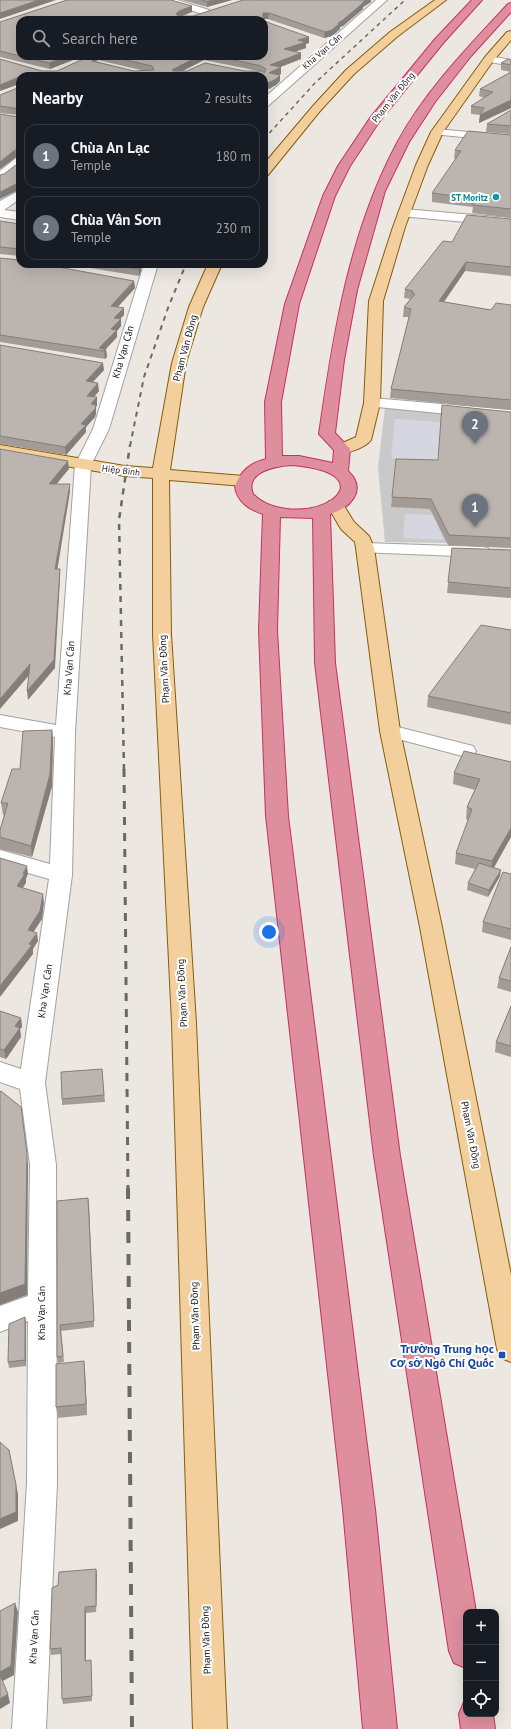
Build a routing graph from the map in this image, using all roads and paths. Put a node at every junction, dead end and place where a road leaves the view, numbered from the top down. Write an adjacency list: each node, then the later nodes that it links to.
1 (169, 0): 7 (street)
2 (382, 0): 13 (street, Kha Vạn Cân)
3 (441, 0): 20 (main road)
4 (477, 0): 39 (highway, Phạm Văn Đồng)
5 (511, 6): 37 (highway)
6 (217, 8): 7 (street)
7 (206, 12): 8 (street)
8 (195, 16)
9 (511, 34): 10 (main road)
10 (489, 59): 11 (street); 16 (main road)
11 (511, 63)
12 (276, 79): 13 (street)
13 (288, 82): 14 (street, Kha Vạn Cân)
14 (268, 100)
15 (487, 125): 17 (street)
16 (437, 132): 17 (street); 26 (main road)
17 (468, 135): 18 (street)
18 (511, 140)
19 (16, 164): 21 (street)
20 (268, 167)
21 (0, 178): 22 (street)
22 (13, 182)
23 (16, 197): 24 (street)
24 (0, 207)
25 (0, 213): 27 (street)
26 (404, 213): 28 (street); 35 (main road)
27 (16, 215)
28 (511, 222)
29 (149, 268): 32 (street, Kha Vạn Cân)
30 (213, 268): 42 (main road, Phạm Văn Đồng)
31 (128, 280): 32 (street)
32 (144, 282): 34 (street, Kha Vạn Cân)
33 (104, 365): 34 (street)
34 (119, 367): 40 (street, Kha Vạn Cân)
35 (372, 403): 36 (street); 37 (main road)
36 (511, 415)
37 (342, 449): 41 (highway)
38 (0, 450): 40 (main road, Hiệp Bình)
39 (274, 462): 41 (highway); 43 (highway)
40 (83, 465): 42 (main road, Hiệp Bình); 50 (street, Kha Vạn Cân)
41 (340, 473): 44 (highway)
42 (161, 474): 43 (main road, Hiệp Bình); 61 (main road, Phạm Văn Đồng)
43 (244, 481): 45 (highway)
44 (328, 508): 45 (highway); 46 (main road, Phạm Văn Đồng); 58 (highway)
45 (272, 511): 62 (highway)
46 (365, 548): 47 (street); 49 (main road, Phạm Văn Đồng)
47 (502, 553)
48 (0, 721): 50 (street)
49 (390, 731): 51 (street); 57 (main road, Phạm Văn Đồng)
50 (65, 733): 53 (street, Kha Vạn Cân)
51 (466, 751)
52 (0, 857): 53 (street)
53 (61, 875): 54 (street, Kha Vạn Cân)
54 (10, 1079): 55 (street, Kha Vạn Cân)
55 (41, 1304): 56 (street); 60 (street, Kha Vạn Cân)
56 (0, 1319)
57 (511, 1349)
58 (465, 1645)
59 (476, 1717): 63 (highway)
60 (30, 1729)
61 (210, 1729)
62 (380, 1729)
63 (478, 1729)

